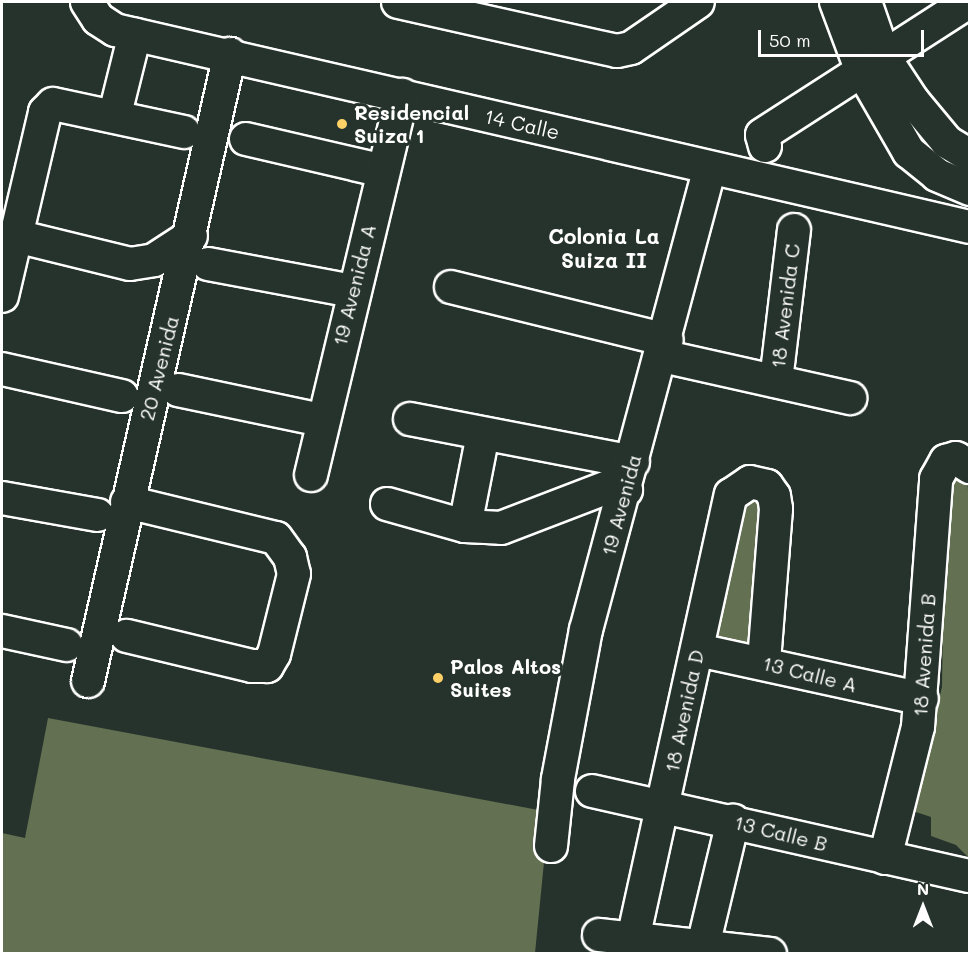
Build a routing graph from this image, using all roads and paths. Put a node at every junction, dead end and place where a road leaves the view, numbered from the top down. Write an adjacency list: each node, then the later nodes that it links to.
1 (87, 2): 7 (street, 14 Calle)
2 (398, 2): 3 (street)
3 (698, 2)
4 (836, 2): 9 (street)
5 (865, 2): 9 (street)
6 (968, 2): 9 (street)
7 (135, 34): 8 (street, 14 Calle); 11 (street)
8 (230, 54): 10 (street, 14 Calle); 21 (street, 20 Avenida)
9 (873, 63): 14 (street); 17 (street)
10 (402, 95): 15 (street, 14 Calle); 16 (street, 19 Avenida A)
11 (114, 114): 12 (street); 20 (street)
12 (184, 132)
13 (246, 139): 16 (street)
14 (765, 146)
15 (710, 168): 18 (street, 14 Calle); 26 (street, 19 Avenida)
16 (383, 171): 24 (street, 19 Avenida A)
17 (967, 173)
18 (969, 227)
19 (794, 230): 28 (street, 18 Avenida C)
20 (16, 236): 21 (street); 25 (street)
21 (191, 236): 39 (street, 20 Avenida)
22 (208, 264): 24 (street)
23 (451, 287): 26 (street)
24 (352, 291): 33 (street, 19 Avenida A)
25 (2, 296)
26 (664, 348): 28 (street); 37 (street, 19 Avenida)
27 (2, 369): 30 (street)
28 (776, 381): 31 (street)
29 (178, 390): 33 (street)
30 (122, 396)
31 (850, 398)
32 (410, 419): 34 (street)
33 (322, 420): 36 (street, 19 Avenida A)
34 (483, 434): 37 (street); 42 (street)
35 (963, 463): 49 (street, 18 Avenida B)
36 (311, 475)
37 (630, 476): 42 (street); 53 (street, 19 Avenida)
38 (2, 498): 41 (street)
39 (127, 502): 44 (street); 48 (street, 20 Avenida)
40 (387, 504): 42 (street)
41 (97, 515)
42 (465, 526)
43 (2, 631): 45 (street)
44 (128, 636)
45 (66, 645)
46 (698, 650): 47 (street, 13 Calle A); 47 (street, 18 Avenida D); 51 (street, 18 Avenida D)
47 (764, 663): 49 (street, 13 Calle A)
48 (88, 681)
49 (922, 699): 54 (street, 18 Avenida B)
50 (592, 791): 51 (street, 13 Calle B)
51 (663, 806): 52 (street, 13 Calle B); 57 (street, 18 Avenida D)
52 (733, 821): 54 (street, 13 Calle B); 58 (street)
53 (550, 846)
54 (885, 858): 55 (street, 13 Calle B)
55 (969, 876)
56 (599, 935): 57 (street)
57 (633, 939): 58 (street)
58 (703, 946): 59 (street)
59 (770, 954)

